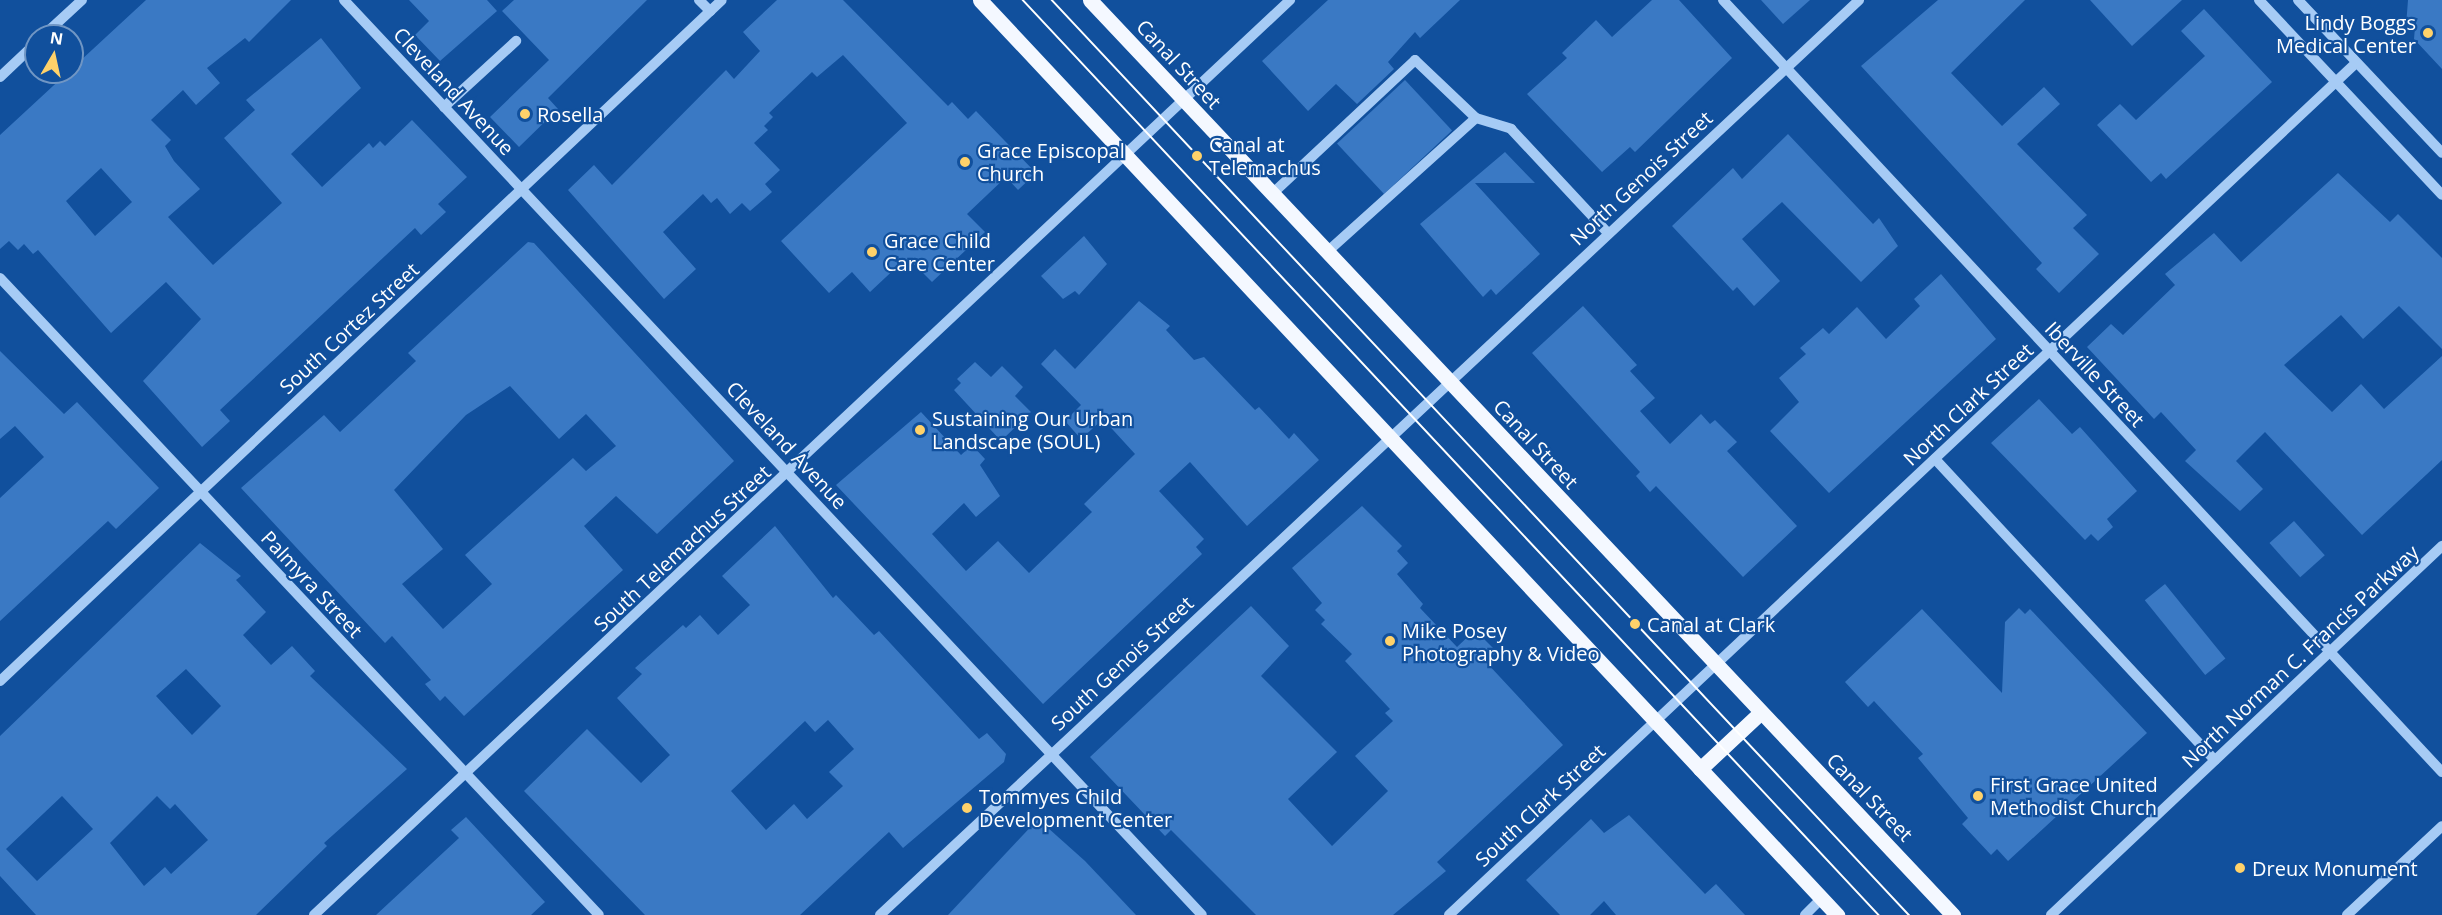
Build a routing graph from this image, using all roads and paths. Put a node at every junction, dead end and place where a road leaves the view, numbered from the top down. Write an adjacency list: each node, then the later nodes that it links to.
1 (82, 0): 13 (street)
2 (344, 0): 21 (street, Cleveland Avenue)
3 (699, 0): 12 (street)
4 (722, 0): 12 (street, South Cortez Street)
5 (980, 0): 24 (main road)
6 (1090, 0): 20 (main road, Canal Street)
7 (1290, 0): 20 (street, South Telemachus Street)
8 (1723, 0): 17 (street, Iberville Street)
9 (1859, 0): 17 (street, North Genois Street)
10 (2259, 0): 19 (street)
11 (2298, 0): 16 (street)
12 (710, 11): 25 (street, South Cortez Street)
13 (56, 24)
14 (516, 41): 21 (street)
15 (24, 54): 18 (street)
16 (2356, 63): 19 (street, North Clark Street); 23 (street)
17 (1787, 68): 28 (street, North Genois Street); 31 (street, Iberville Street)
18 (0, 77)
19 (2337, 83): 27 (street); 31 (street, North Clark Street)
20 (1185, 101): 24 (street, South Telemachus Street); 26 (main road, Canal Street)
21 (444, 107): 25 (street, Cleveland Avenue)
22 (1476, 118): 26 (street); 28 (street); 29 (street)
23 (2442, 153)
24 (1126, 157): 33 (main road); 35 (street, South Telemachus Street)
25 (522, 189): 35 (street, Cleveland Avenue); 36 (street, South Cortez Street)
26 (1272, 194): 29 (main road, Canal Street)
27 (2442, 195)
28 (1608, 233): 32 (street, North Genois Street)
29 (1327, 252): 32 (main road, Canal Street)
30 (0, 278): 36 (street, Palmyra Street)
31 (2050, 353): 34 (street, North Clark Street); 38 (street, Iberville Street)
32 (1448, 381): 33 (street, North Genois Street); 39 (main road, Canal Street)
33 (1388, 438): 42 (main road); 43 (street, South Genois Street)
34 (1935, 459): 39 (street, North Clark Street); 44 (street)
35 (788, 474): 43 (street, Cleveland Avenue); 47 (street, South Telemachus Street)
36 (201, 492): 40 (street, South Cortez Street); 47 (street, Palmyra Street)
37 (2442, 546): 38 (street, North Norman C. Francis Parkway)
38 (2330, 653): 44 (street, North Norman C. Francis Parkway); 46 (street, Iberville Street)
39 (1714, 664): 41 (main road, Canal Street); 42 (street, North Clark Street)
40 (0, 681)
41 (1760, 713): 45 (main road); 57 (main road, Canal Street)
42 (1654, 721): 45 (main road); 54 (street, South Clark Street)
43 (1052, 754): 52 (street, South Genois Street); 53 (street, Cleveland Avenue)
44 (2215, 760): 58 (street, North Norman C. Francis Parkway)
45 (1700, 769): 49 (main road)
46 (2442, 772)
47 (466, 774): 50 (street, South Telemachus Street); 51 (street, Palmyra Street)
48 (2442, 826): 59 (street)
49 (1821, 899): 55 (street); 56 (main road)
50 (314, 915)
51 (599, 915)
52 (880, 915)
53 (1202, 915)
54 (1449, 915)
55 (1805, 915)
56 (1837, 915)
57 (1953, 915)
58 (2051, 915)
59 (2347, 915)

